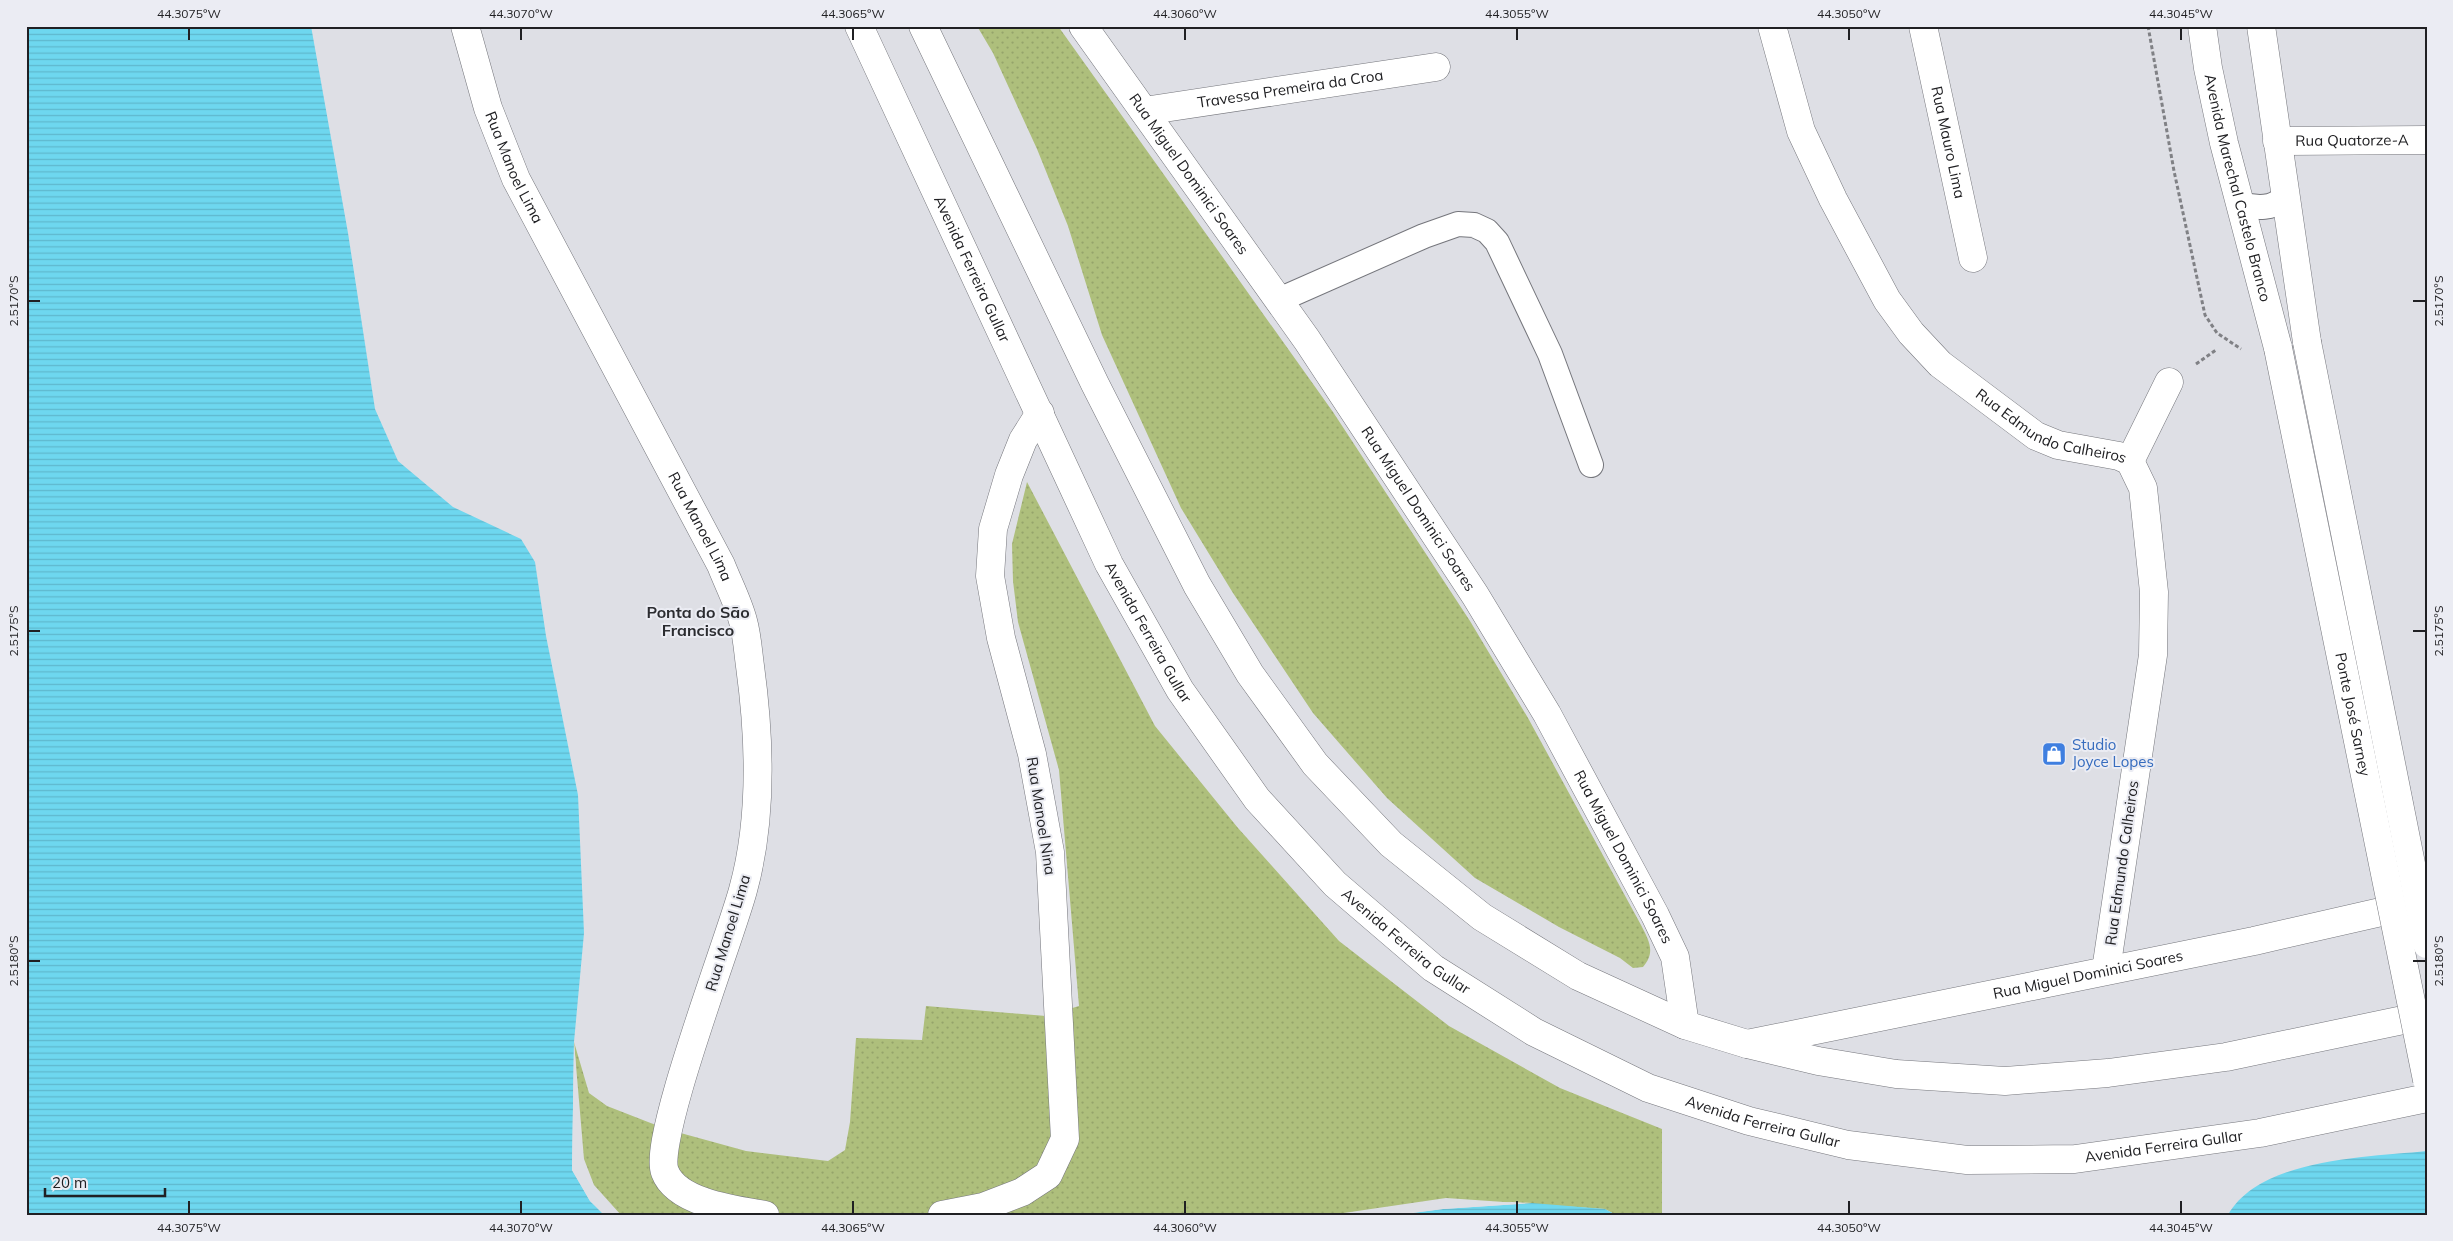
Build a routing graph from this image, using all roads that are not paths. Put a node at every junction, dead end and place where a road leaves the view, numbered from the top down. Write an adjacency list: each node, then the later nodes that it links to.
1 (465, 26): 30 (main road, Rua Manoel Lima)
2 (859, 26): 19 (main road, Avenida Ferreira Gullar)
3 (923, 26): 26 (main road)
4 (1083, 26): 10 (main road, Rua Miguel Dominici Soares)
5 (1772, 26): 20 (main road, Rua Edmundo Calheiros)
6 (1923, 26): 15 (main road, Rua Mauro Lima)
7 (2202, 26): 14 (main road, Avenida Marechal Castelo Branco)
8 (2261, 26): 12 (main road)
9 (1436, 67): 10 (main road, Travessa Premeira da Croa)
10 (1144, 111): 16 (main road, Rua Miguel Dominici Soares)
11 (2427, 140): 12 (main road, Rua Quatorze-A)
12 (2278, 141): 13 (main road)
13 (2284, 196): 14 (lane); 23 (main road, Ponte José Sarney, bridge)
14 (2241, 204): 17 (main road, Avenida Marechal Castelo Branco)
15 (1973, 258)
16 (1279, 300): 21 (lane); 26 (main road, Rua Miguel Dominici Soares)
17 (2278, 348): 28 (main road, Ponte José Sarney, bridge)
18 (2169, 382): 20 (main road)
19 (1040, 413): 29 (main road, Avenida Ferreira Gullar); 31 (main road, Rua Manoel Nina)
20 (2130, 461): 24 (main road, Rua Edmundo Calheiros)
21 (1591, 465)
22 (2427, 902): 24 (main road, Rua Miguel Dominici Soares)
23 (2427, 944)
24 (2106, 970): 27 (main road, Rua Miguel Dominici Soares)
25 (2427, 1015): 27 (main road)
26 (1685, 1025): 27 (main road)
27 (1747, 1044)
28 (2427, 1080)
29 (2427, 1098)
30 (764, 1215)
31 (942, 1215)

